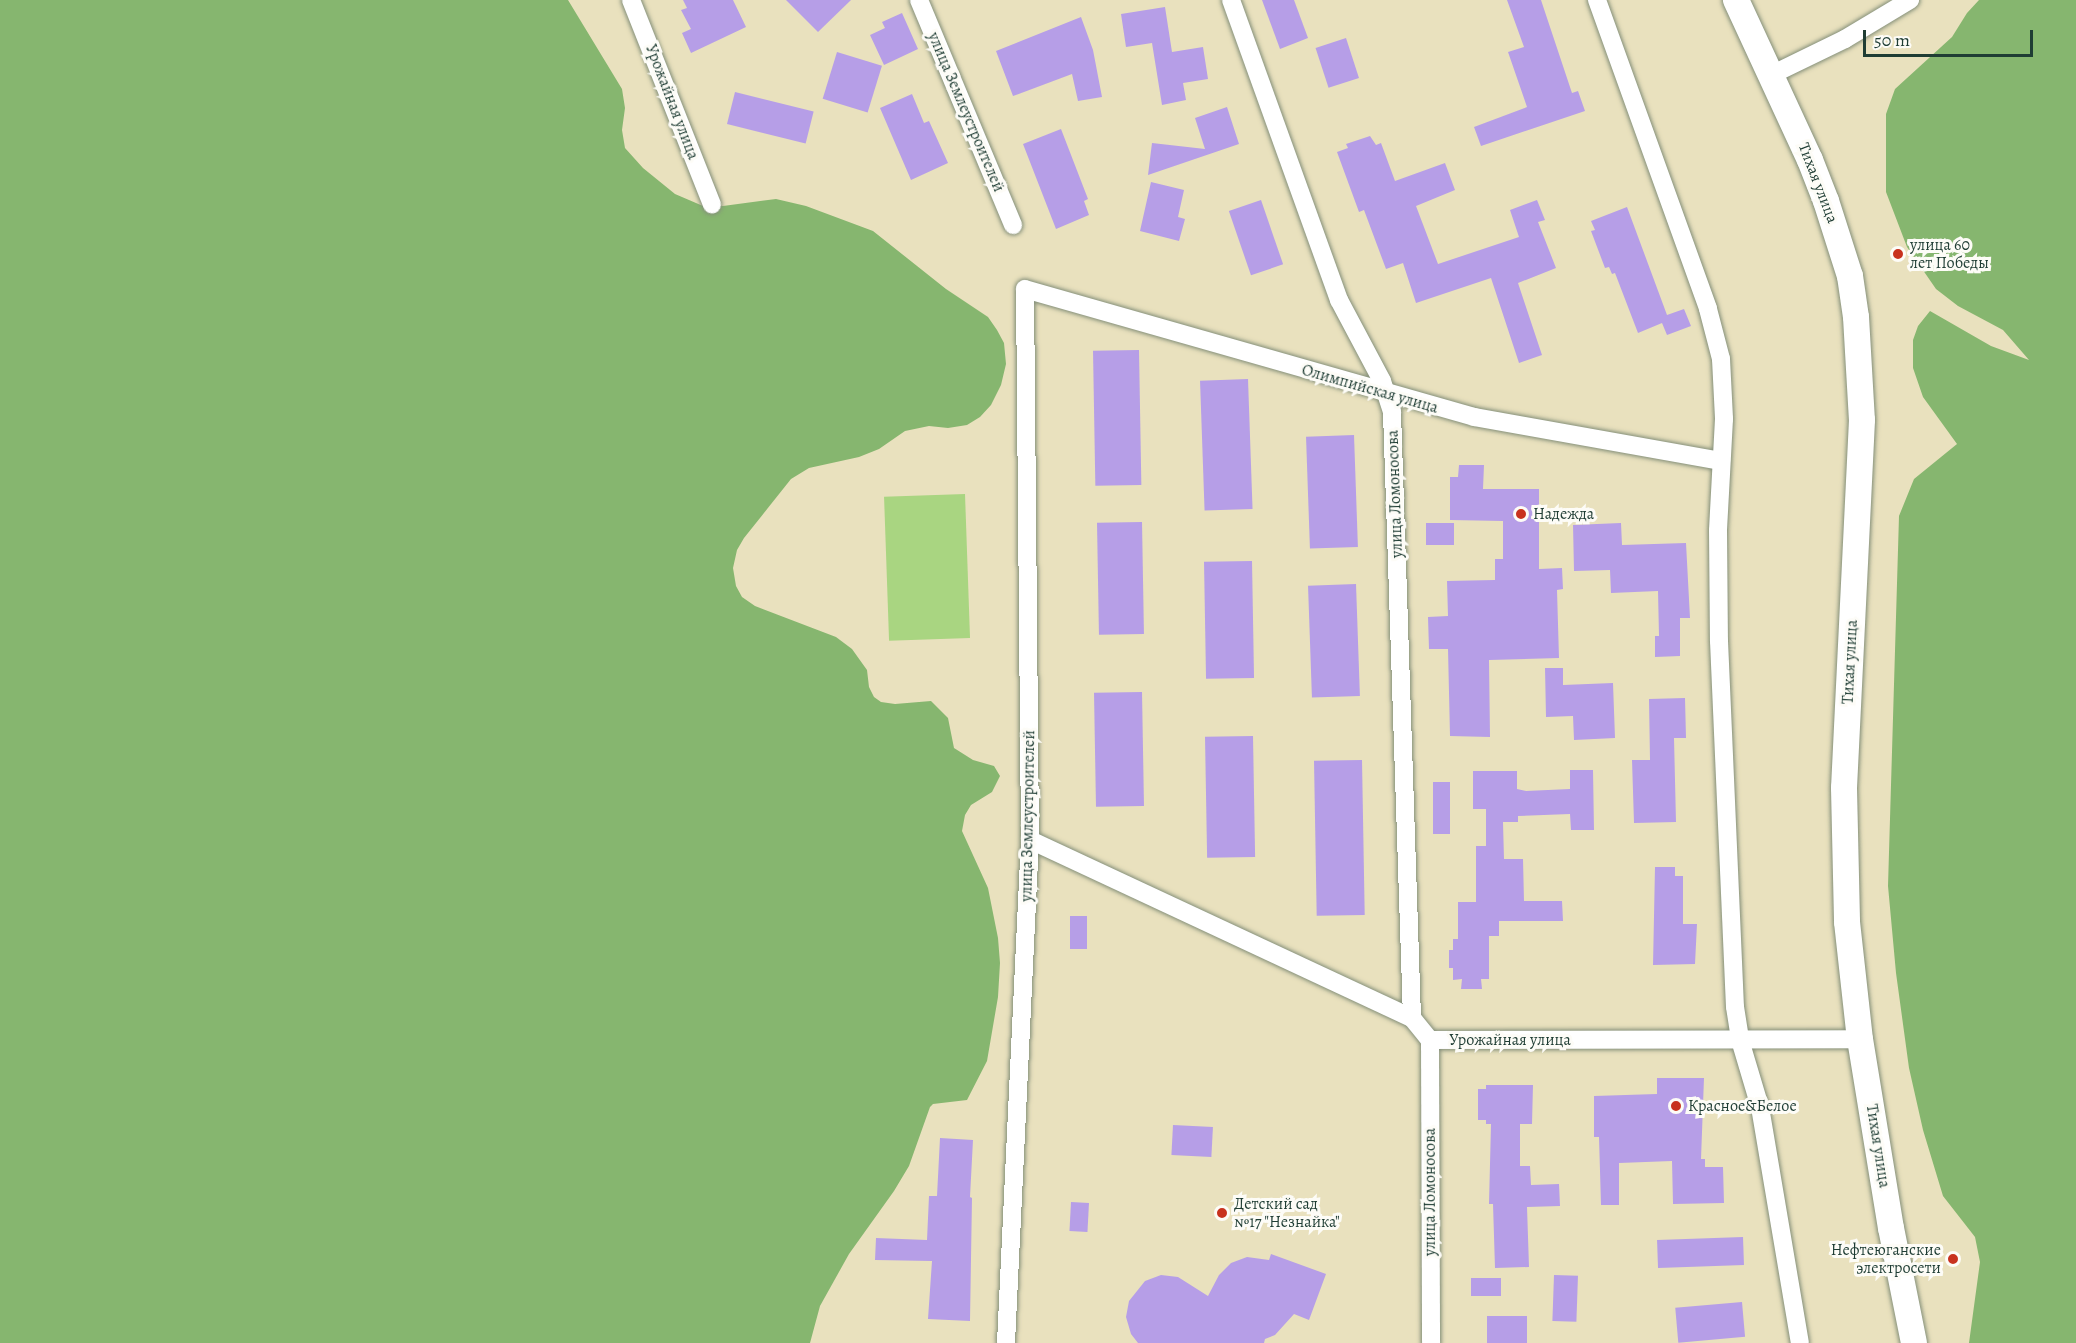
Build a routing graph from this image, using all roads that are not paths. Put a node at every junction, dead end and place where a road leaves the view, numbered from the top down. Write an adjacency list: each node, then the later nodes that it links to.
1 (631, 0): 8 (street, Урожайная улица)
2 (919, 0): 9 (street, улица Землеустроителей)
3 (1230, 0): 11 (street, улица Ломоносова)
4 (1597, 0): 12 (street)
5 (1736, 0): 7 (main road, Тихая улица)
6 (1910, 0): 7 (street)
7 (1771, 75): 15 (main road, Тихая улица)
8 (712, 205)
9 (1013, 225)
10 (1025, 290): 11 (street, Олимпийская улица); 13 (street, улица Землеустроителей)
11 (1388, 394): 12 (street, Олимпийская улица); 14 (street, улица Ломоносова)
12 (1721, 461): 17 (street)
13 (1030, 840): 14 (street, Урожайная улица); 18 (street, улица Землеустроителей)
14 (1412, 1018): 16 (street, Урожайная улица)
15 (1860, 1039): 17 (street, Урожайная улица); 21 (main road, Тихая улица)
16 (1430, 1040): 17 (street, Урожайная улица); 19 (street, улица Ломоносова)
17 (1740, 1040): 20 (street)
18 (1006, 1343)
19 (1431, 1343)
20 (1800, 1343)
21 (1914, 1343)

